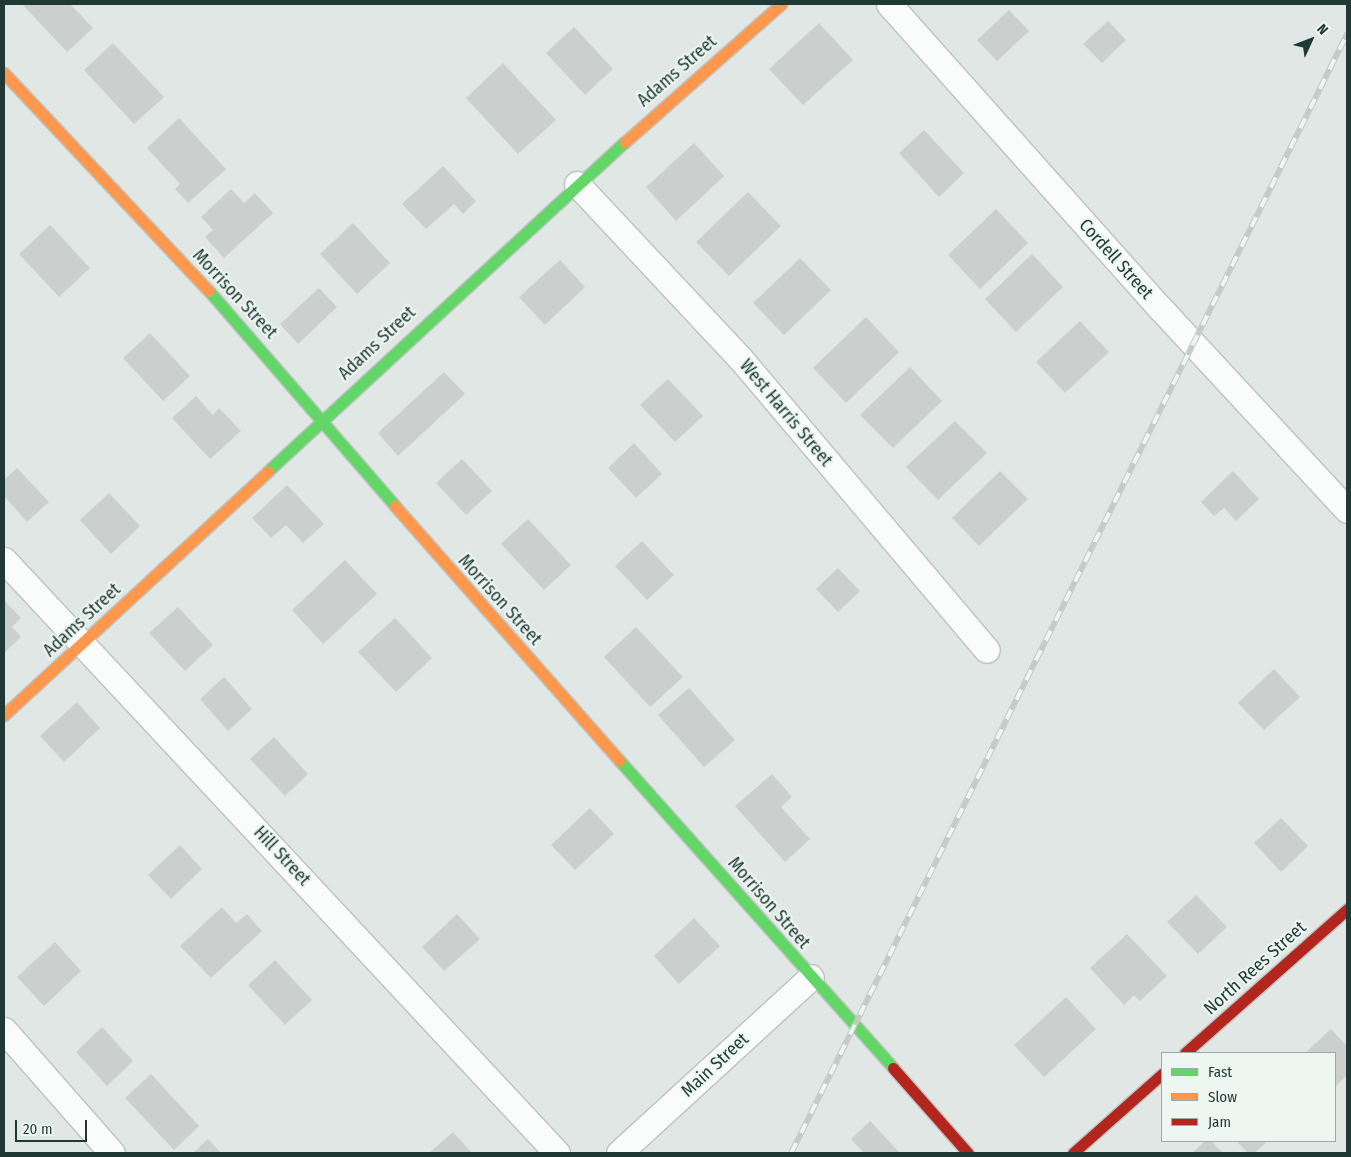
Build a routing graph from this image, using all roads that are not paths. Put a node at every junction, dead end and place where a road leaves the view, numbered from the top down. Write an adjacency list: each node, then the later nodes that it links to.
1 (780, 4): 4 (street, Adams Street)
2 (889, 4): 6 (street, Cordell Street)
3 (4, 73): 5 (street, Morrison Street)
4 (577, 184): 5 (street, Adams Street); 9 (street, West Harris Street)
5 (323, 420): 8 (street, Adams Street); 12 (street, Morrison Street)
6 (1347, 510)
7 (4, 560): 8 (street, Hill Street)
8 (80, 646): 10 (street, Adams Street); 17 (street, Hill Street)
9 (988, 650)
10 (4, 715)
11 (1347, 909): 14 (street, North Rees Street)
12 (811, 977): 18 (street, Main Street); 19 (street, Morrison Street)
13 (4, 1030): 16 (street)
14 (1186, 1052)
15 (1161, 1075): 20 (street)
16 (112, 1153)
17 (557, 1153)
18 (619, 1153)
19 (968, 1153)
20 (1074, 1153)

